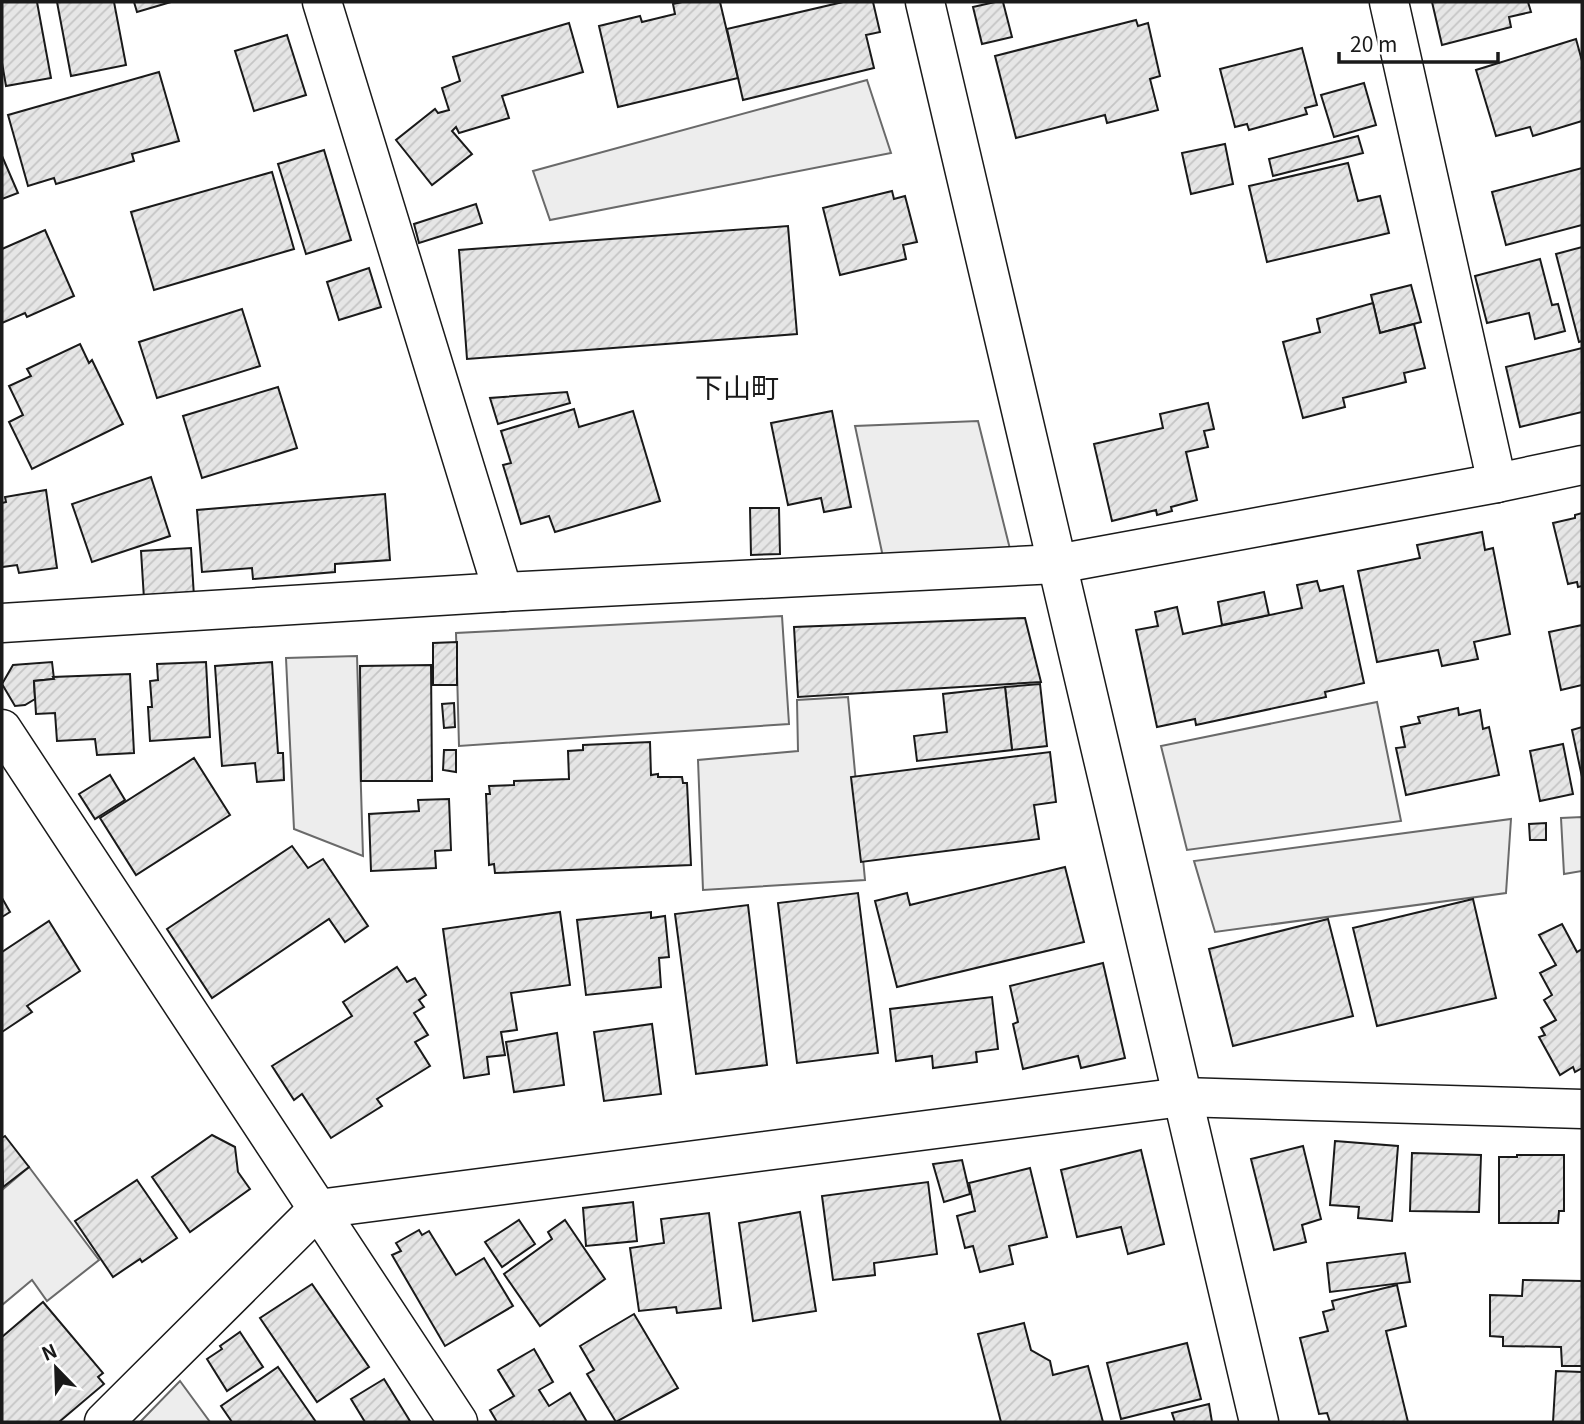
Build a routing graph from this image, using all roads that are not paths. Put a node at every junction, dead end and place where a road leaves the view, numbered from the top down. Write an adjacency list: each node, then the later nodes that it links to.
1 (322, 2): 7 (street)
2 (925, 2): 6 (street)
3 (1389, 2): 5 (street)
4 (1582, 465): 5 (street)
5 (1497, 483): 6 (street)
6 (1057, 564): 7 (street); 10 (street)
7 (503, 592): 8 (street)
8 (2, 623)
9 (2, 729): 12 (street)
10 (1182, 1097): 11 (street); 12 (street); 15 (street)
11 (1582, 1109)
12 (318, 1209): 13 (street); 14 (street)
13 (104, 1422)
14 (458, 1422)
15 (1259, 1422)

